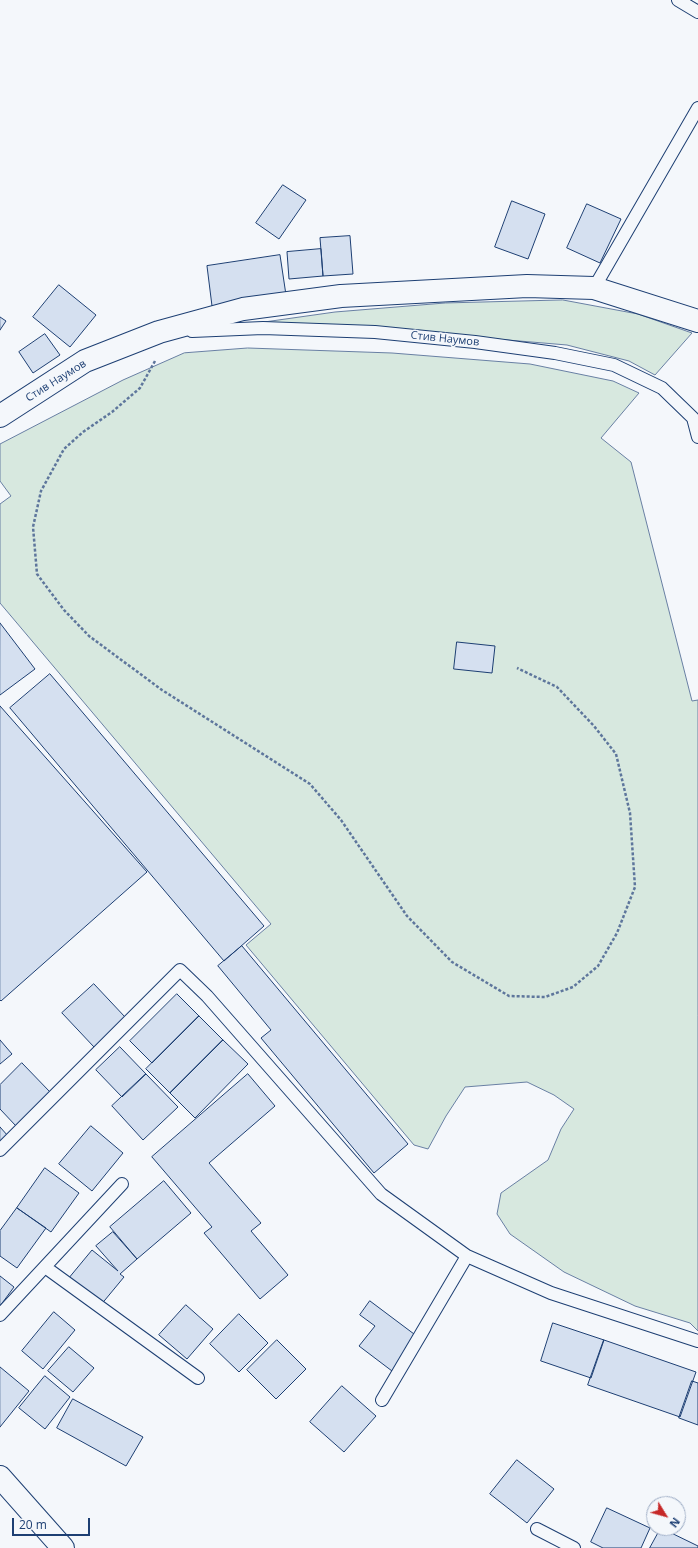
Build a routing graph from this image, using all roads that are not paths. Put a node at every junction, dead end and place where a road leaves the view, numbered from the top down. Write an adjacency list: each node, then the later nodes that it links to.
1 (678, 0): 2 (lane)
2 (698, 12)
3 (698, 108): 4 (lane)
4 (594, 288): 5 (street, Стив Наумов); 6 (street, Стив Наумов)
5 (698, 321)
6 (159, 332): 7 (street, Стив Наумов); 8 (lane, Стив Наумов)
7 (2, 411)
8 (698, 437)
9 (0, 1150): 11 (lane)
10 (122, 1184): 12 (lane)
11 (467, 1256): 14 (lane); 16 (lane)
12 (45, 1267): 13 (lane); 15 (lane)
13 (0, 1315)
14 (698, 1341)
15 (198, 1378)
16 (382, 1400)
17 (0, 1477): 19 (street)
18 (537, 1529): 20 (lane)
19 (63, 1548)
20 (574, 1548)

